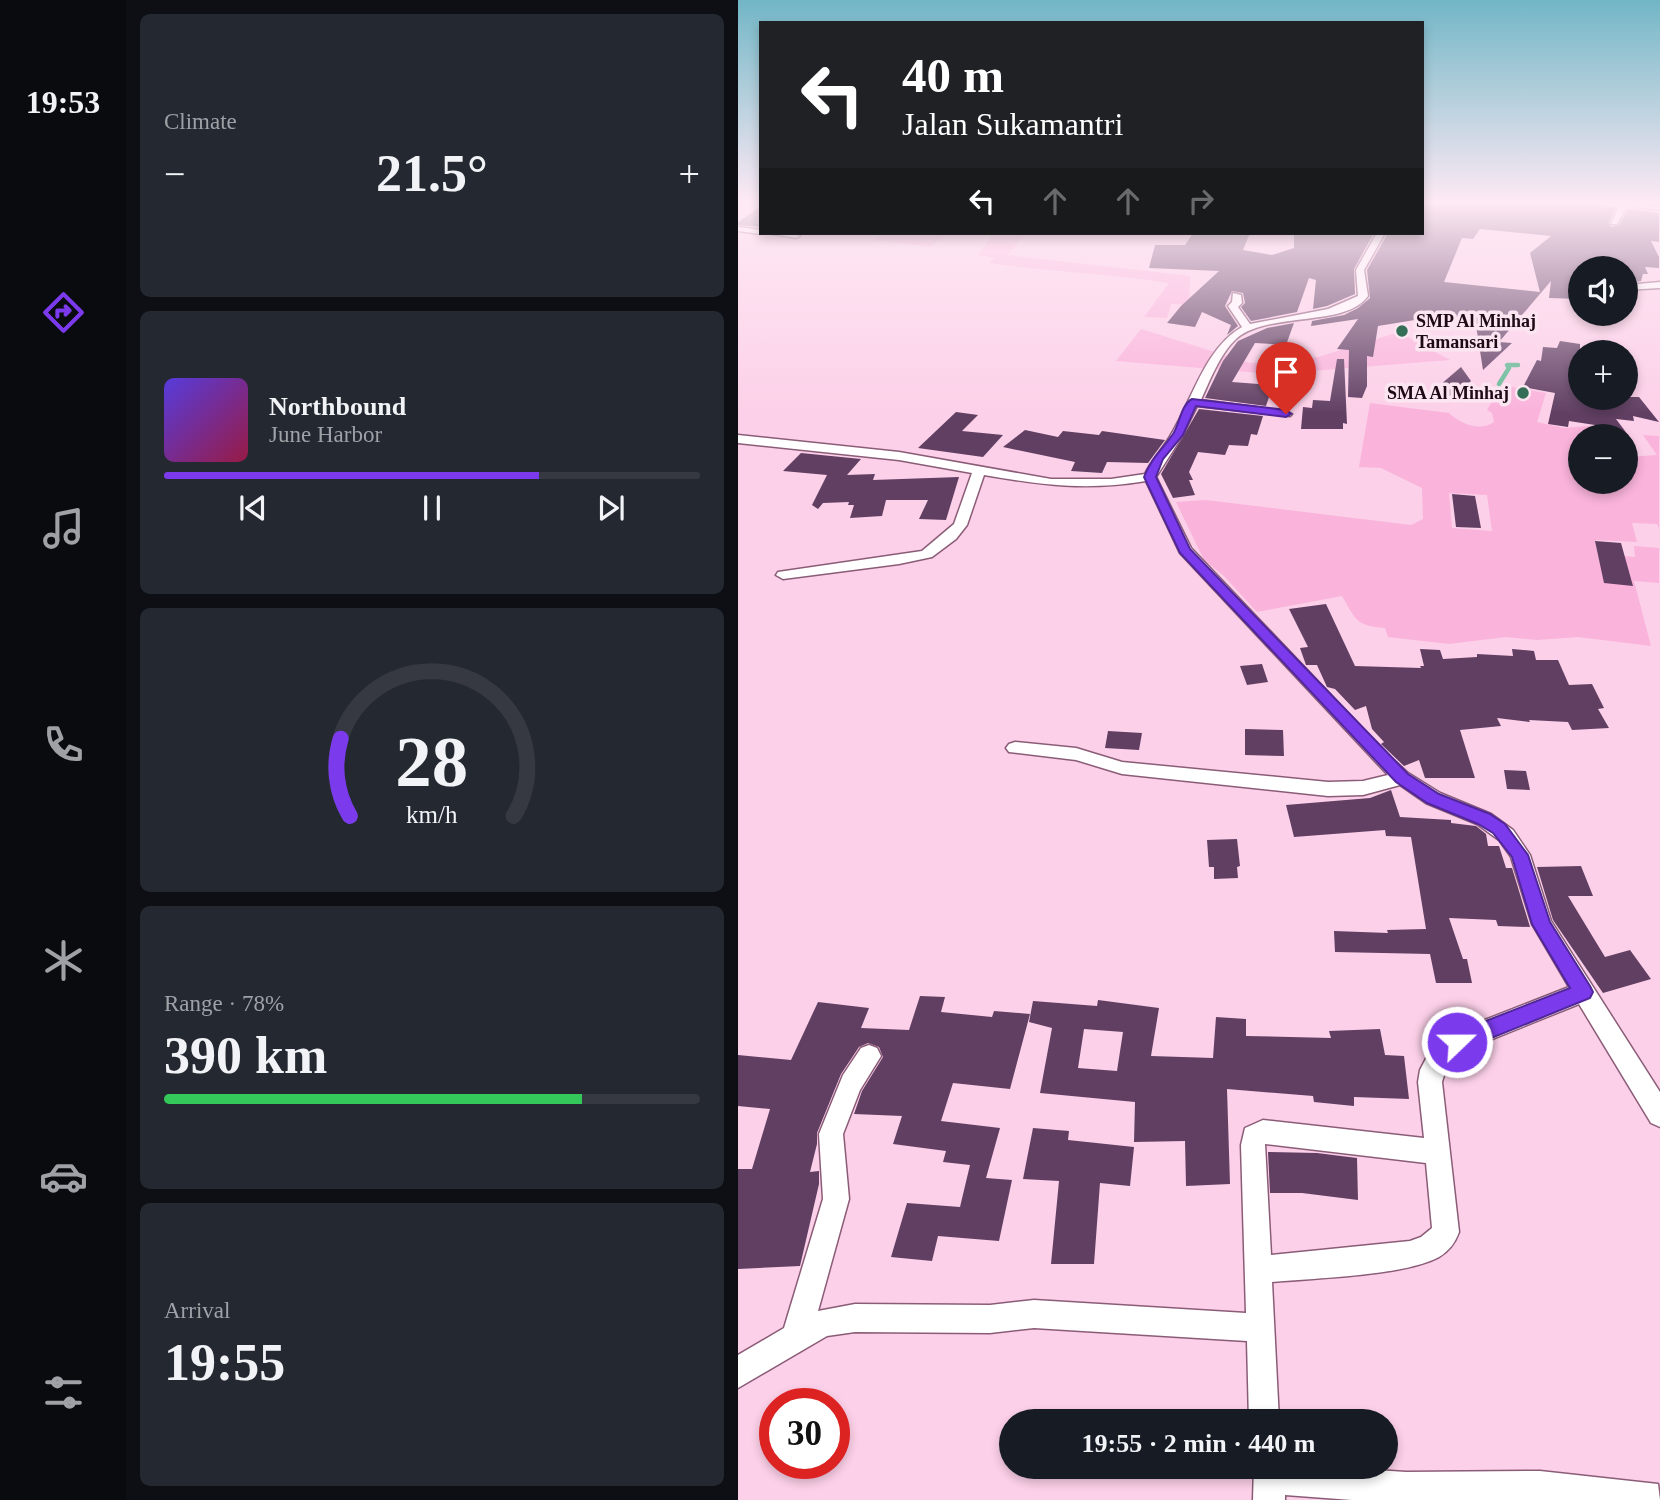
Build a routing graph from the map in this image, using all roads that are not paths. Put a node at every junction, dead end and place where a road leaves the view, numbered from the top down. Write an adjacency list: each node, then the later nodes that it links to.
1 (1360, 274): 5 (street)
2 (1660, 285): 3 (street)
3 (1638, 287)
4 (1236, 295): 5 (street)
5 (1247, 327): 6 (street)
6 (1192, 402): 7 (street); 10 (street)
7 (1286, 414)
8 (738, 439): 9 (street)
9 (979, 471): 10 (street); 11 (street)
10 (1150, 477): 13 (street)
11 (783, 575)
12 (1015, 748): 13 (street)
13 (1402, 778): 14 (street)
14 (1583, 992): 16 (street); 17 (street)
15 (869, 1056): 20 (street)
16 (1660, 1115)
17 (1437, 1152): 18 (street); 18 (street)
18 (1258, 1270): 19 (street)
19 (1259, 1328): 20 (street); 22 (street)
20 (796, 1336): 21 (street)
21 (738, 1374)
22 (1263, 1409)
23 (1269, 1482): 24 (street)
24 (1658, 1500)

